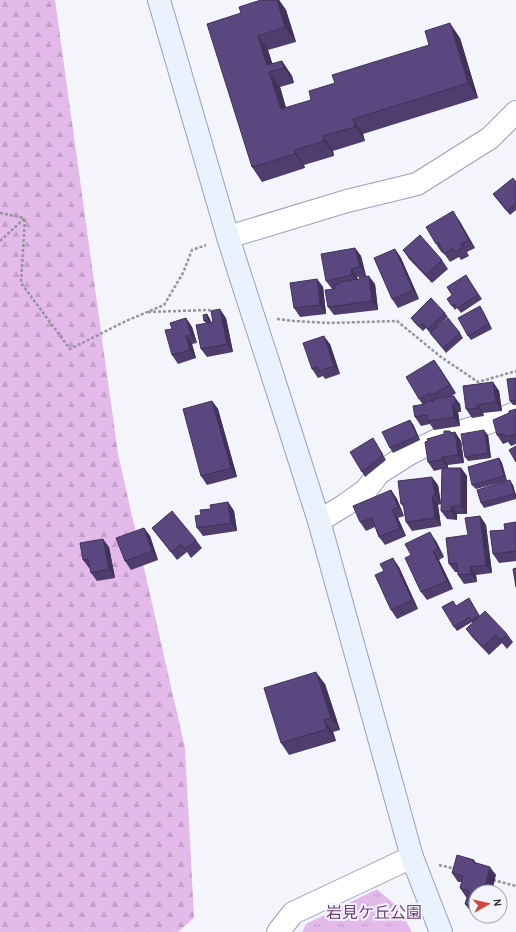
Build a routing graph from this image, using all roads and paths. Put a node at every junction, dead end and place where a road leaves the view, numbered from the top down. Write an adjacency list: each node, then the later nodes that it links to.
1 (159, 0): 5 (street)
2 (516, 112): 5 (street)
3 (0, 213): 4 (path)
4 (25, 218): 6 (path); 8 (path)
5 (228, 236): 8 (path); 12 (street, bridge)
6 (0, 241)
7 (216, 311): 8 (path)
8 (148, 312)
9 (271, 318): 10 (path)
10 (516, 370)
11 (516, 413): 12 (street)
12 (319, 521): 13 (street)
13 (412, 857): 14 (path); 17 (street); 18 (street)
14 (457, 870)
15 (486, 878): 16 (path)
16 (516, 886)
17 (278, 932)
18 (441, 932)

